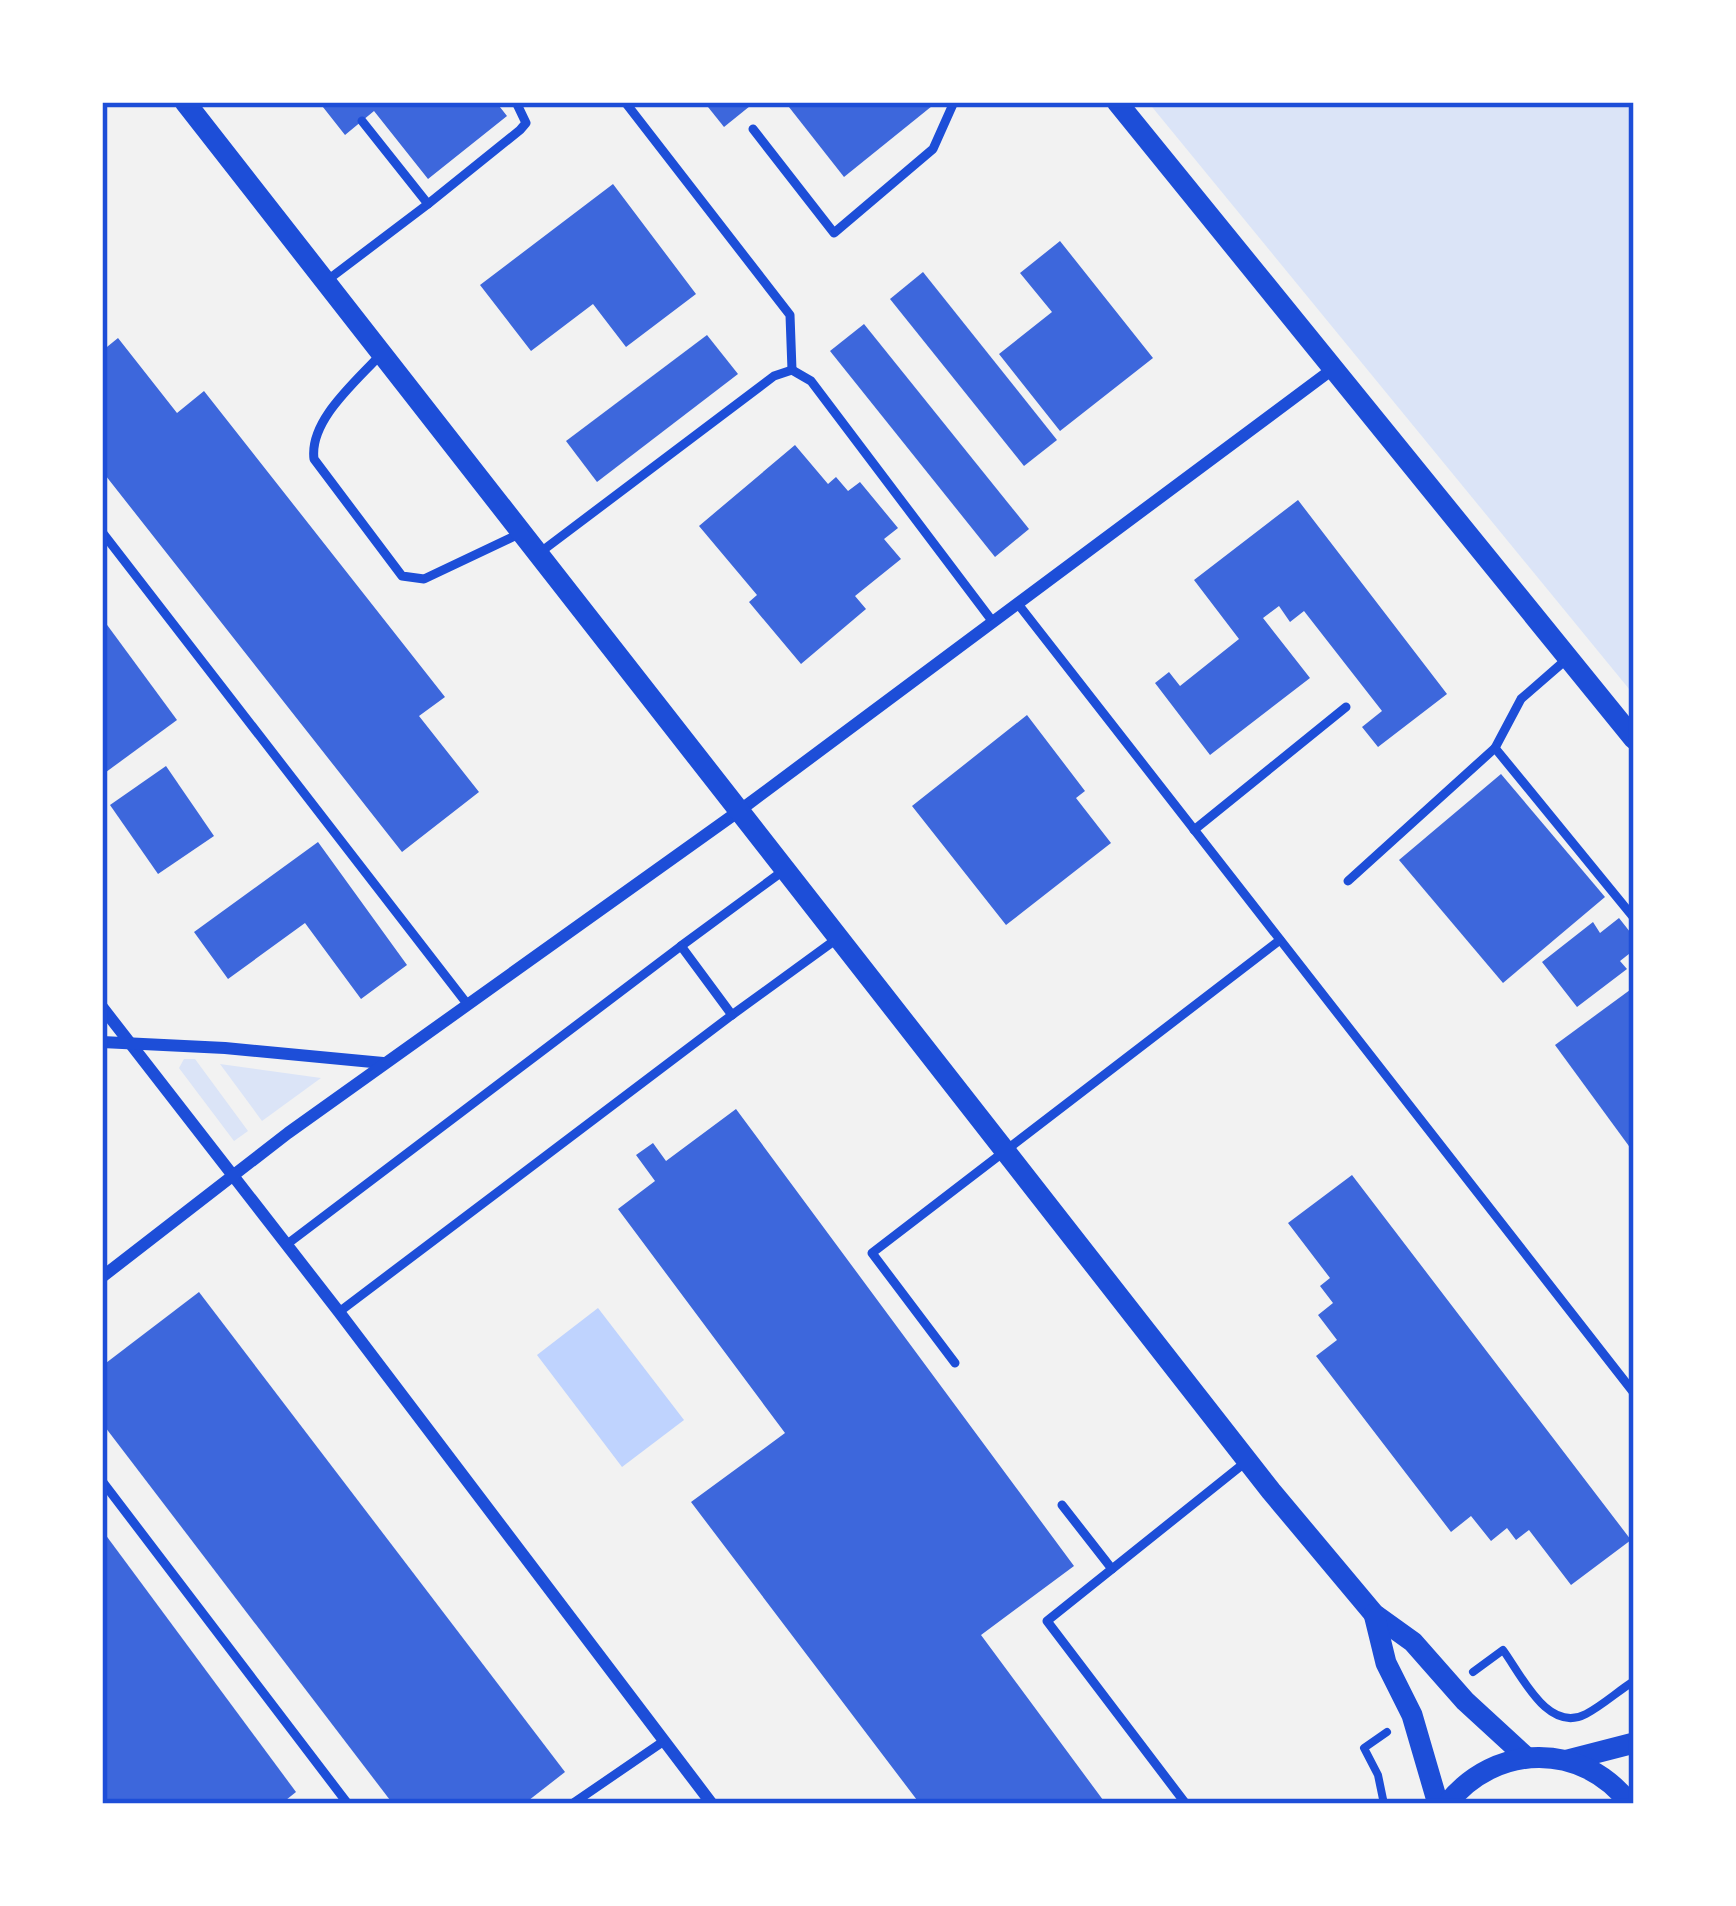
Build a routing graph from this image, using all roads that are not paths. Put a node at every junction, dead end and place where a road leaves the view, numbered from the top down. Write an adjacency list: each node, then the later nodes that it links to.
1 (184, 102): 9 (street)
2 (516, 102): 8 (lane)
3 (625, 102): 12 (lane)
4 (954, 102): 7 (lane)
5 (1117, 102): 11 (street)
6 (362, 121): 8 (lane)
7 (752, 129)
8 (428, 204): 9 (lane)
9 (325, 282): 10 (street)
10 (381, 354): 14 (street); 14 (lane)
11 (1334, 368): 16 (street); 18 (street)
12 (792, 370): 15 (lane); 17 (lane)
13 (102, 532): 30 (lane)
14 (521, 533): 15 (street)
15 (538, 554): 22 (street)
16 (1018, 604): 17 (street); 23 (lane)
17 (993, 622): 22 (street)
18 (1568, 658): 20 (street); 21 (lane)
19 (1346, 707): 23 (lane)
20 (1634, 739)
21 (1495, 748): 25 (lane); 26 (lane)
22 (739, 811): 24 (street); 30 (street)
23 (1194, 830): 28 (lane)
24 (784, 870): 27 (street); 29 (lane)
25 (1348, 881)
26 (1634, 918)
27 (838, 938): 32 (lane); 36 (street)
28 (1280, 940): 36 (lane); 42 (lane)
29 (682, 946): 32 (lane); 38 (lane)
30 (468, 1005): 35 (street)
31 (102, 1007): 34 (street)
32 (732, 1015): 40 (lane)
33 (102, 1042): 34 (street)
34 (130, 1043): 35 (street); 37 (street)
35 (384, 1063): 37 (street)
36 (1004, 1150): 41 (lane); 43 (street)
37 (234, 1177): 38 (street); 39 (street)
38 (286, 1245): 40 (street)
39 (102, 1277)
40 (339, 1312): 48 (street)
41 (955, 1363)
42 (1634, 1393)
43 (1247, 1461): 46 (lane); 47 (street)
44 (102, 1481): 52 (lane)
45 (1062, 1505): 46 (lane)
46 (1112, 1569): 55 (lane)
47 (1374, 1614): 50 (street); 56 (street)
48 (664, 1741): 53 (lane); 54 (street)
49 (1634, 1743): 51 (street)
50 (1526, 1757): 51 (street); 56 (street)
51 (1568, 1760): 57 (street)
52 (348, 1804)
53 (572, 1804)
54 (712, 1804)
55 (1186, 1804)
56 (1443, 1804)
57 (1630, 1804)

